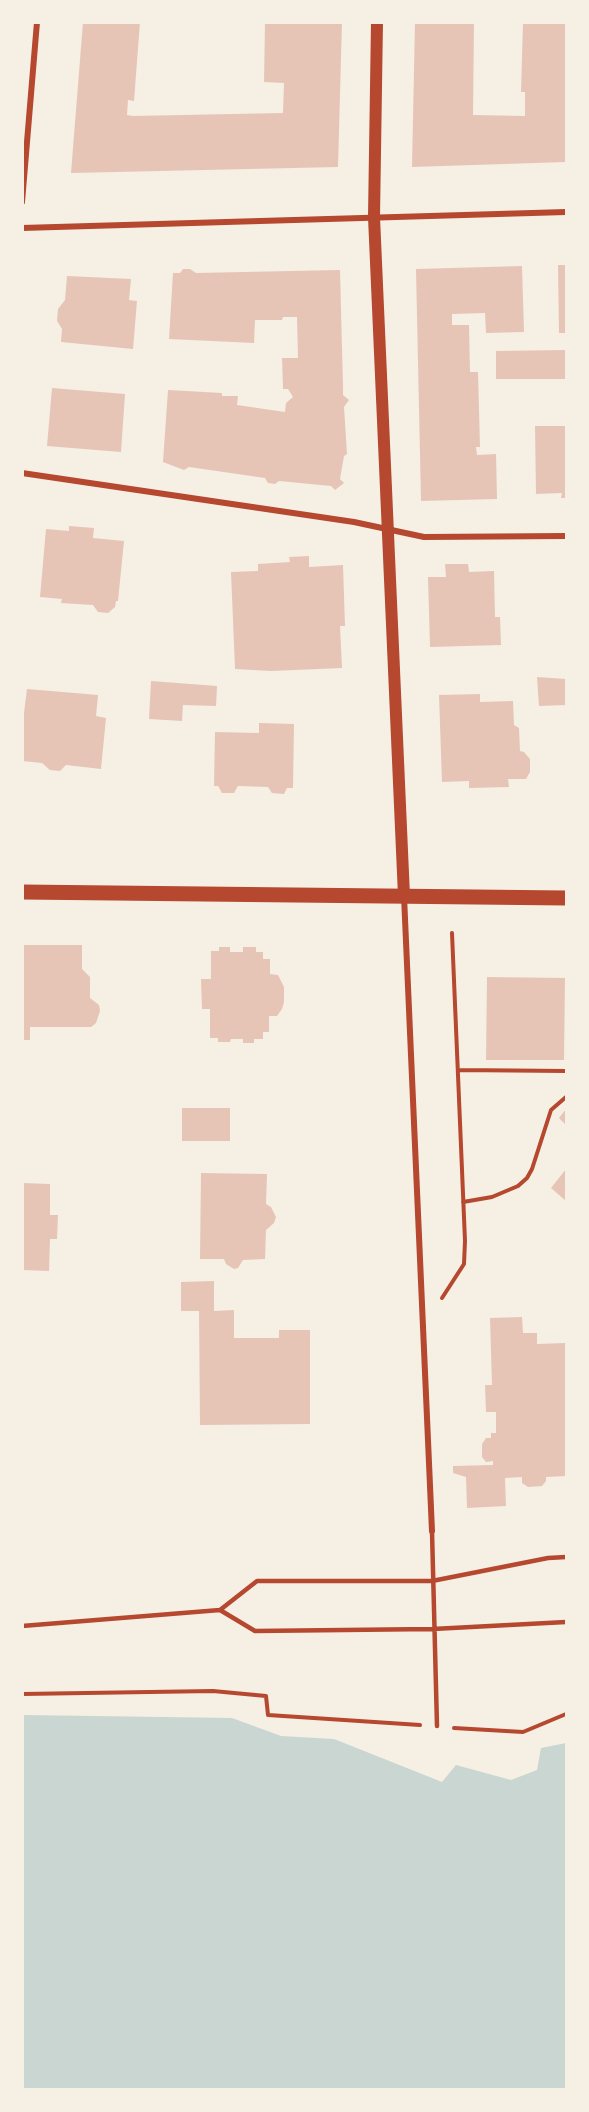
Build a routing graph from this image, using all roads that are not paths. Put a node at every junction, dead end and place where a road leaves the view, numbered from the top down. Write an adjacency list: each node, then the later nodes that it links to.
1 (37, 22): 3 (street)
2 (377, 22): 5 (main road)
3 (22, 202)
4 (567, 212): 5 (street)
5 (374, 217): 6 (street); 8 (main road)
6 (22, 228)
7 (22, 473): 8 (street)
8 (387, 529): 9 (street); 11 (main road)
9 (567, 536)
10 (22, 892): 11 (main road)
11 (404, 896): 12 (main road); 13 (street)
12 (567, 898)
13 (432, 1531): 15 (lane)
14 (567, 1557): 15 (lane)
15 (432, 1581): 16 (lane); 19 (lane)
16 (220, 1610): 18 (lane); 19 (lane)
17 (567, 1622): 19 (lane)
18 (22, 1626)
19 (433, 1629): 20 (lane)
20 (437, 1726)

